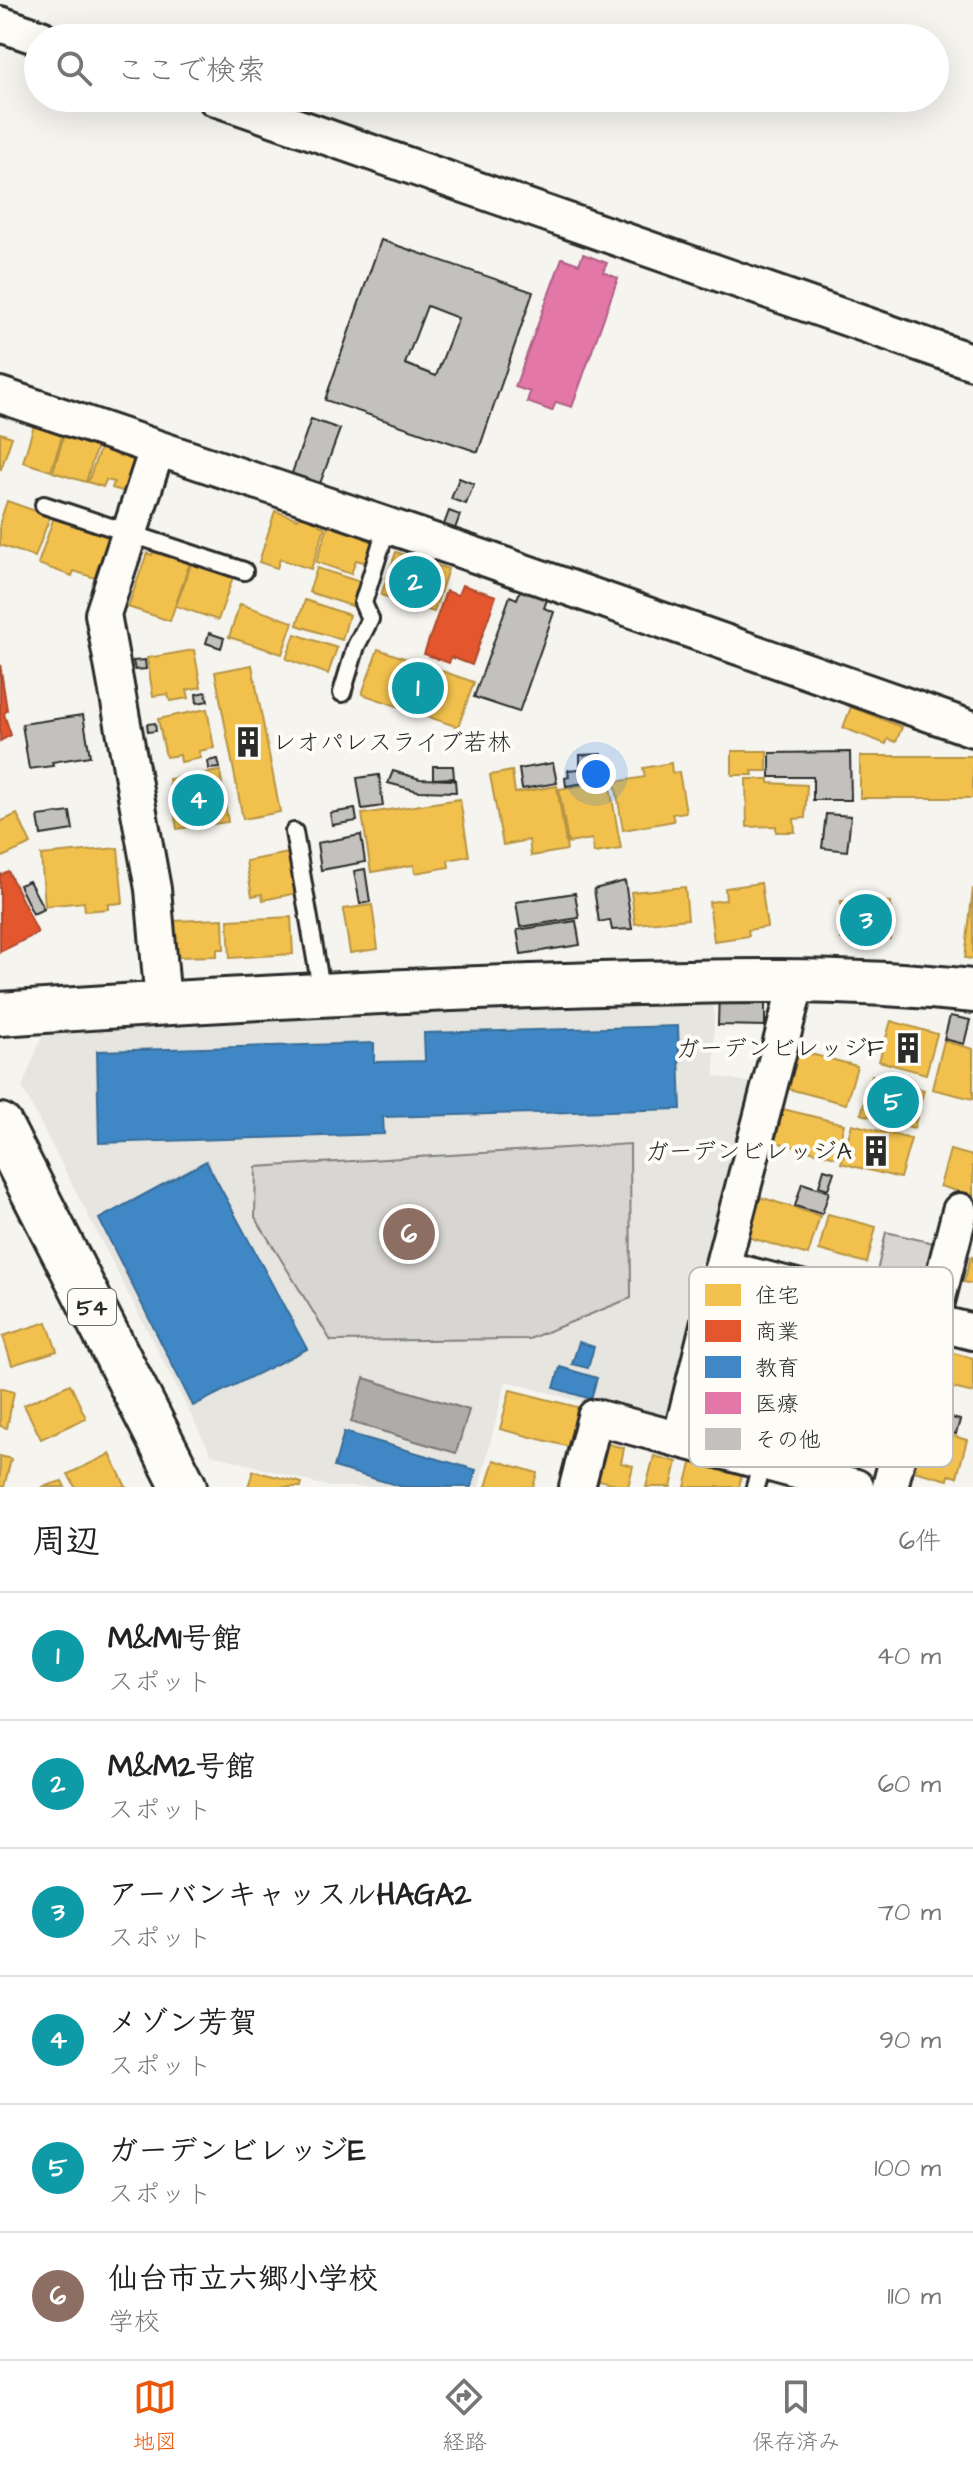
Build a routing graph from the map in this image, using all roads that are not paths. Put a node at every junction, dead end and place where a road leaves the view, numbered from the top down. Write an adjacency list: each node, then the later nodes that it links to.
1 (0, 24): 2 (street)
2 (24, 32)
3 (255, 112): 4 (street)
4 (973, 362)
5 (0, 395): 6 (street)
6 (157, 449): 8 (street); 9 (street)
7 (44, 505): 9 (lane)
8 (387, 526): 11 (lane); 12 (street)
9 (130, 533): 10 (lane); 17 (street)
10 (244, 571)
11 (342, 693)
12 (973, 729)
13 (294, 832): 16 (lane)
14 (797, 981): 15 (street); 16 (street); 21 (street)
15 (973, 991)
16 (323, 995): 17 (street)
17 (163, 1003): 18 (street)
18 (0, 1014)
19 (0, 1126): 30 (main road, 54)
20 (960, 1211): 22 (street)
21 (722, 1267)
22 (945, 1267)
23 (953, 1327): 24 (street)
24 (973, 1332)
25 (689, 1403): 26 (street)
26 (680, 1440): 27 (street); 31 (street)
27 (689, 1444)
28 (895, 1467): 33 (street)
29 (758, 1474): 32 (street)
30 (184, 1487)
31 (577, 1487)
32 (856, 1487)
33 (890, 1487)

